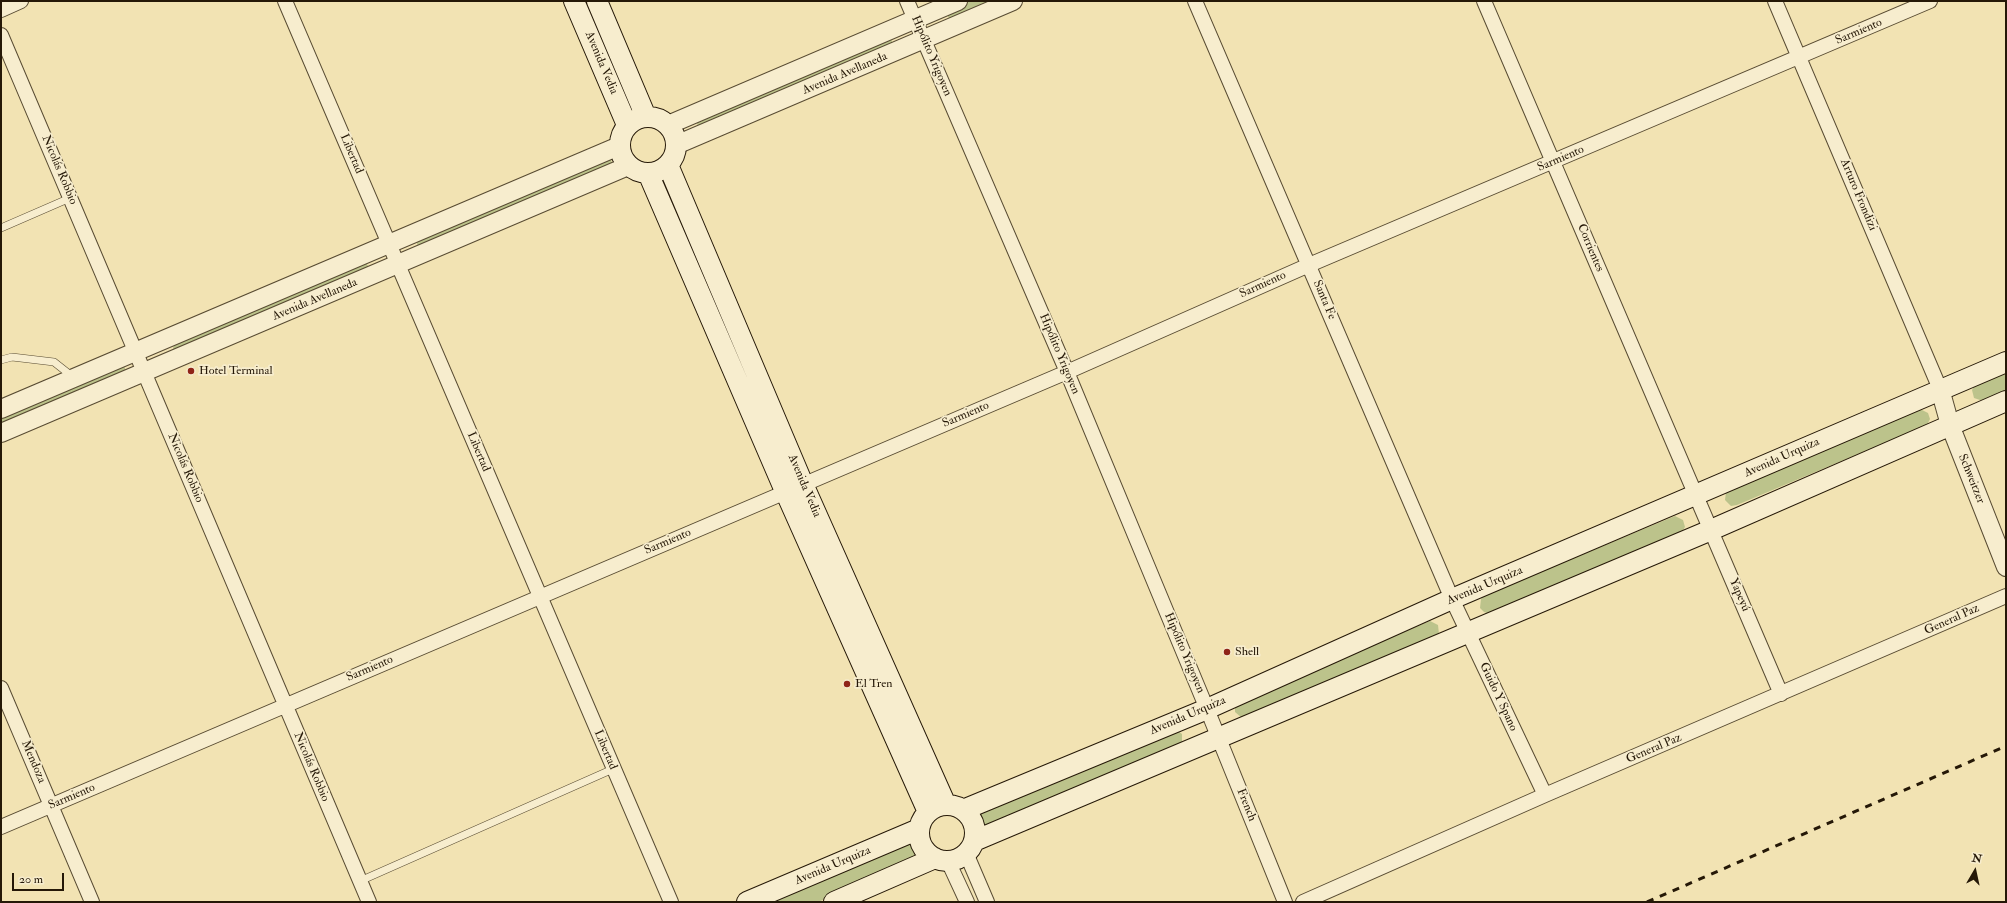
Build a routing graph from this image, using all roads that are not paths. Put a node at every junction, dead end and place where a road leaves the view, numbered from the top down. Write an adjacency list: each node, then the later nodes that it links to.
1 (21, 1): 12 (street)
2 (285, 1): 28 (street, Libertad)
3 (574, 1): 18 (main road, Avenida Vedia)
4 (597, 1): 17 (main road, Avenida Vedia)
5 (907, 1): 13 (street, Hipólito Yrigoyen)
6 (958, 1): 13 (street, Avenida Avellaneda)
7 (1013, 1): 15 (street, Avenida Avellaneda)
8 (1195, 1): 30 (street, Santa Fe)
9 (1484, 1): 22 (street, Corrientes)
10 (1775, 1): 16 (street, Arturo Frondizi)
11 (1930, 1): 16 (street, Sarmiento)
12 (1, 10)
13 (916, 20): 15 (street, Hipólito Yrigoyen); 19 (street, Avenida Avellaneda)
14 (1, 35): 26 (street, Nicolás Robbio)
15 (924, 40): 21 (street, Avenida Avellaneda); 35 (street, Hipólito Yrigoyen)
16 (1799, 58): 22 (street, Sarmiento); 37 (street, Arturo Frondizi)
17 (646, 116): 18 (main road); 19 (main road)
18 (627, 125): 20 (main road)
19 (668, 125): 21 (main road)
20 (619, 146): 24 (main road); 28 (street, Avenida Avellaneda)
21 (676, 146): 23 (main road)
22 (1554, 162): 30 (street, Sarmiento); 44 (street, Corrientes)
23 (668, 165): 25 (main road); 42 (main road, Avenida Vedia)
24 (628, 166): 25 (main road); 29 (street, Avenida Avellaneda)
25 (648, 173): 43 (main road, Avenida Vedia)
26 (70, 198): 27 (lane); 31 (street, Nicolás Robbio)
27 (1, 228)
28 (389, 244): 29 (street, Libertad); 31 (street, Avenida Avellaneda)
29 (398, 264): 34 (street, Avenida Avellaneda); 47 (street, Libertad)
30 (1309, 265): 35 (street, Sarmiento); 49 (street, Santa Fe)
31 (136, 353): 34 (street, Nicolás Robbio); 36 (street, Avenida Avellaneda)
32 (1, 360): 36 (lane)
33 (2006, 362): 37 (main road, Avenida Urquiza)
34 (144, 372): 41 (street, Avenida Avellaneda); 53 (street, Nicolás Robbio)
35 (1067, 372): 42 (street, Sarmiento); 54 (street, Hipólito Yrigoyen)
36 (75, 378): 39 (street, Avenida Avellaneda)
37 (1940, 389): 40 (street, Schweitzer); 44 (main road, Avenida Urquiza)
38 (2006, 401): 40 (main road)
39 (1, 409)
40 (1950, 425): 45 (main road); 46 (street, Schweitzer)
41 (1, 433)
42 (803, 484): 43 (street, Sarmiento); 59 (main road, Avenida Vedia)
43 (785, 491): 47 (street, Sarmiento); 59 (main road, Avenida Vedia)
44 (1696, 495): 45 (street, Yapeyú); 49 (main road, Avenida Urquiza)
45 (1711, 530): 50 (main road); 52 (street, Yapeyú)
46 (2006, 567)
47 (540, 596): 53 (street, Sarmiento); 56 (street, Libertad)
48 (2006, 596): 52 (street, General Paz)
49 (1452, 599): 50 (street, Guido Y Spano); 54 (main road, Avenida Urquiza)
50 (1467, 632): 55 (main road); 57 (street, Guido Y Spano)
51 (1, 688): 58 (street, Mendoza)
52 (1781, 694): 57 (street, General Paz)
53 (285, 706): 58 (street, Sarmiento); 63 (street, Nicolás Robbio)
54 (1207, 708): 55 (street, French); 59 (main road, Avenida Urquiza)
55 (1218, 738): 62 (main road); 71 (street, French)
56 (613, 769): 63 (lane); 66 (street, Libertad)
57 (1544, 795): 72 (street, General Paz)
58 (52, 806): 60 (street, Sarmiento); 64 (street, Mendoza)
59 (946, 809): 61 (main road); 62 (main road)
60 (1, 827)
61 (918, 829): 62 (main road); 67 (main road, Avenida Urquiza)
62 (956, 853): 68 (main road); 69 (street); 70 (street)
63 (360, 881): 65 (street, Nicolás Robbio)
64 (92, 902)
65 (369, 902)
66 (671, 902)
67 (746, 902)
68 (834, 902)
69 (967, 902)
70 (987, 902)
71 (1285, 902)
72 (1303, 902)

